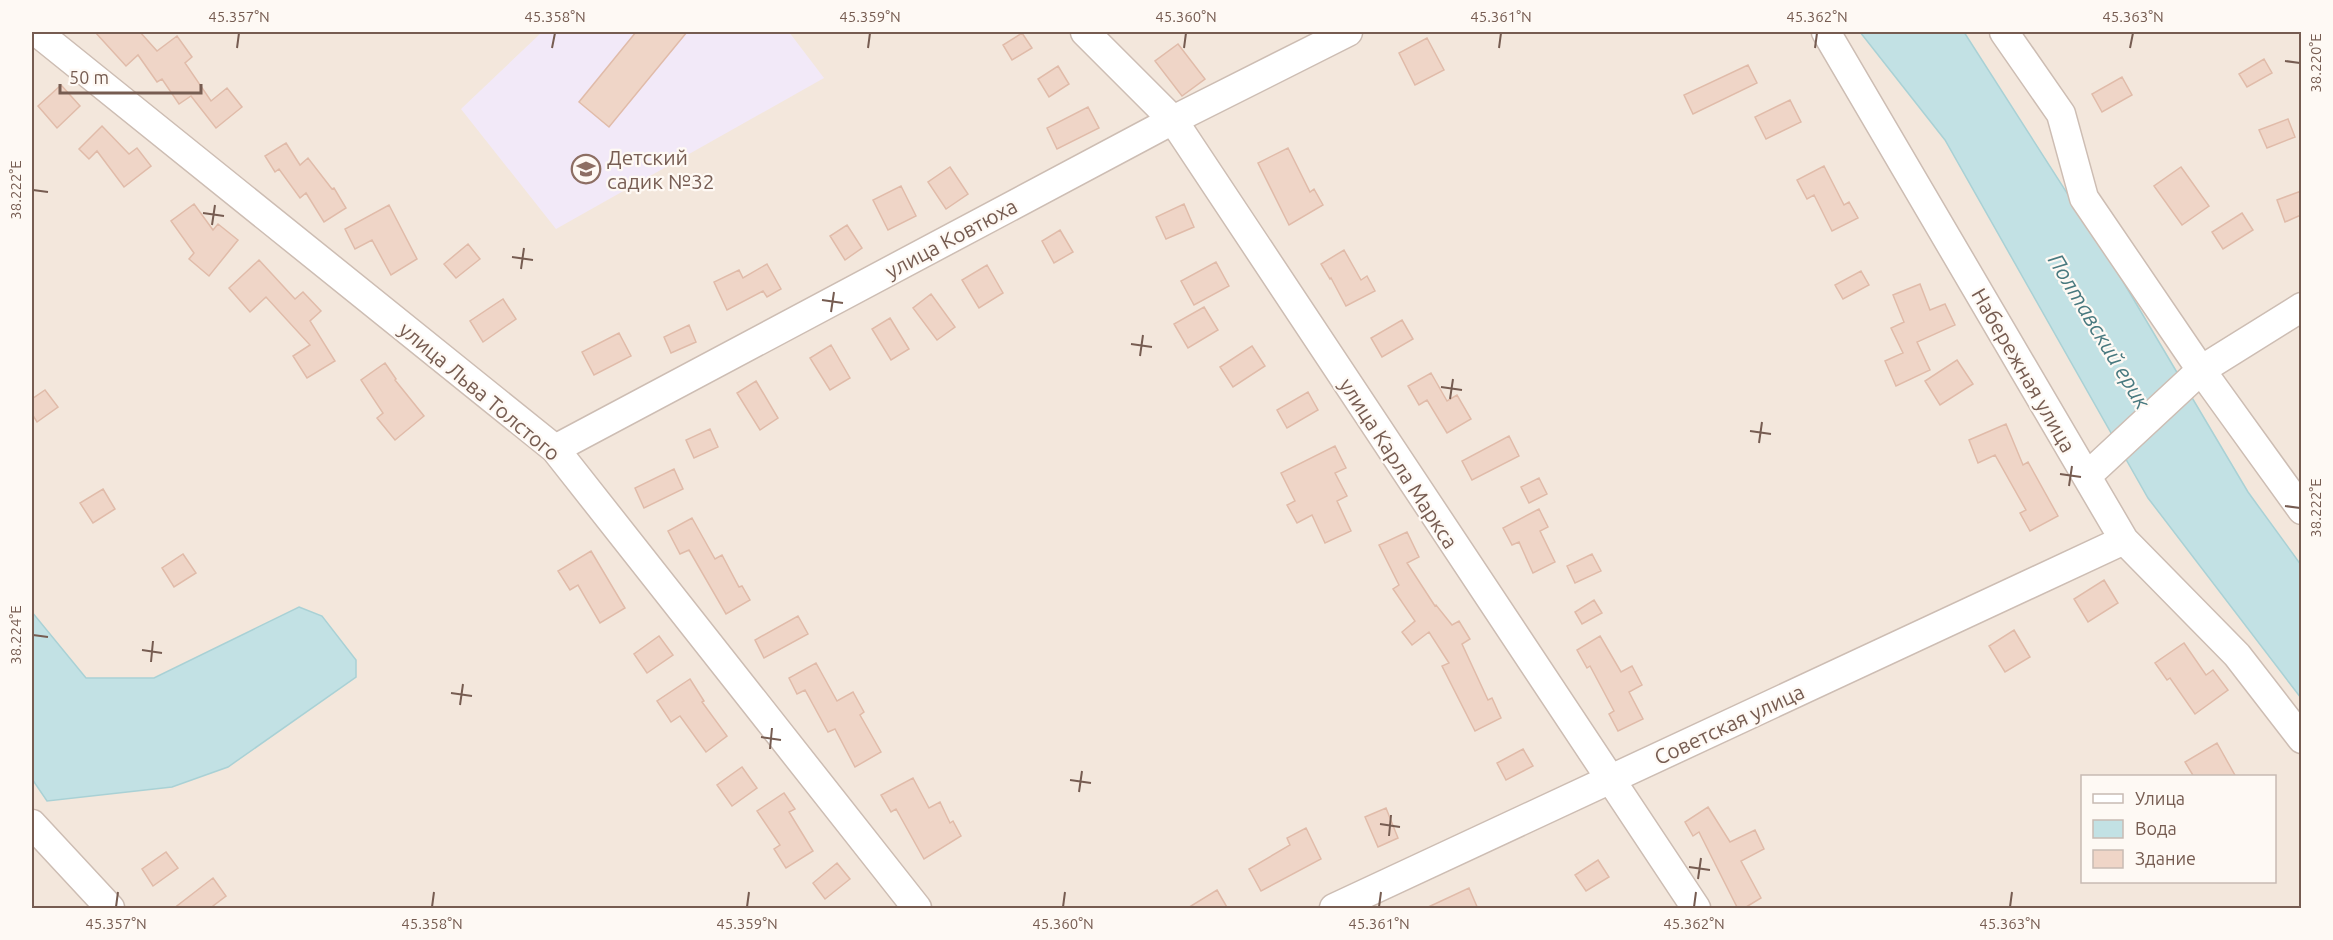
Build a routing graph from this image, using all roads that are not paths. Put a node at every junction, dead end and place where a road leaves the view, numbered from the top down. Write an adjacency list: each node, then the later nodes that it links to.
1 (37, 32): 9 (street, улица Льва Толстого)
2 (1085, 32): 6 (street, улица Карла Маркса)
3 (1348, 32): 6 (street, улица Ковтюха)
4 (1826, 32): 10 (street, Набережная улица)
5 (2004, 32): 8 (street)
6 (1173, 120): 9 (street, улица Ковтюха); 14 (street, улица Карла Маркса)
7 (2301, 307): 8 (street)
8 (2201, 370): 10 (street); 11 (street)
9 (555, 449): 17 (street, улица Льва Толстого)
10 (2087, 476): 12 (street, Набережная улица)
11 (2301, 510)
12 (2124, 540): 13 (street, Набережная улица); 14 (street, Советская улица)
13 (2301, 739)
14 (1609, 780): 18 (street, Советская улица); 19 (street, улица Карла Маркса)
15 (32, 824): 16 (street)
16 (110, 909)
17 (917, 909)
18 (1334, 909)
19 (1696, 909)

